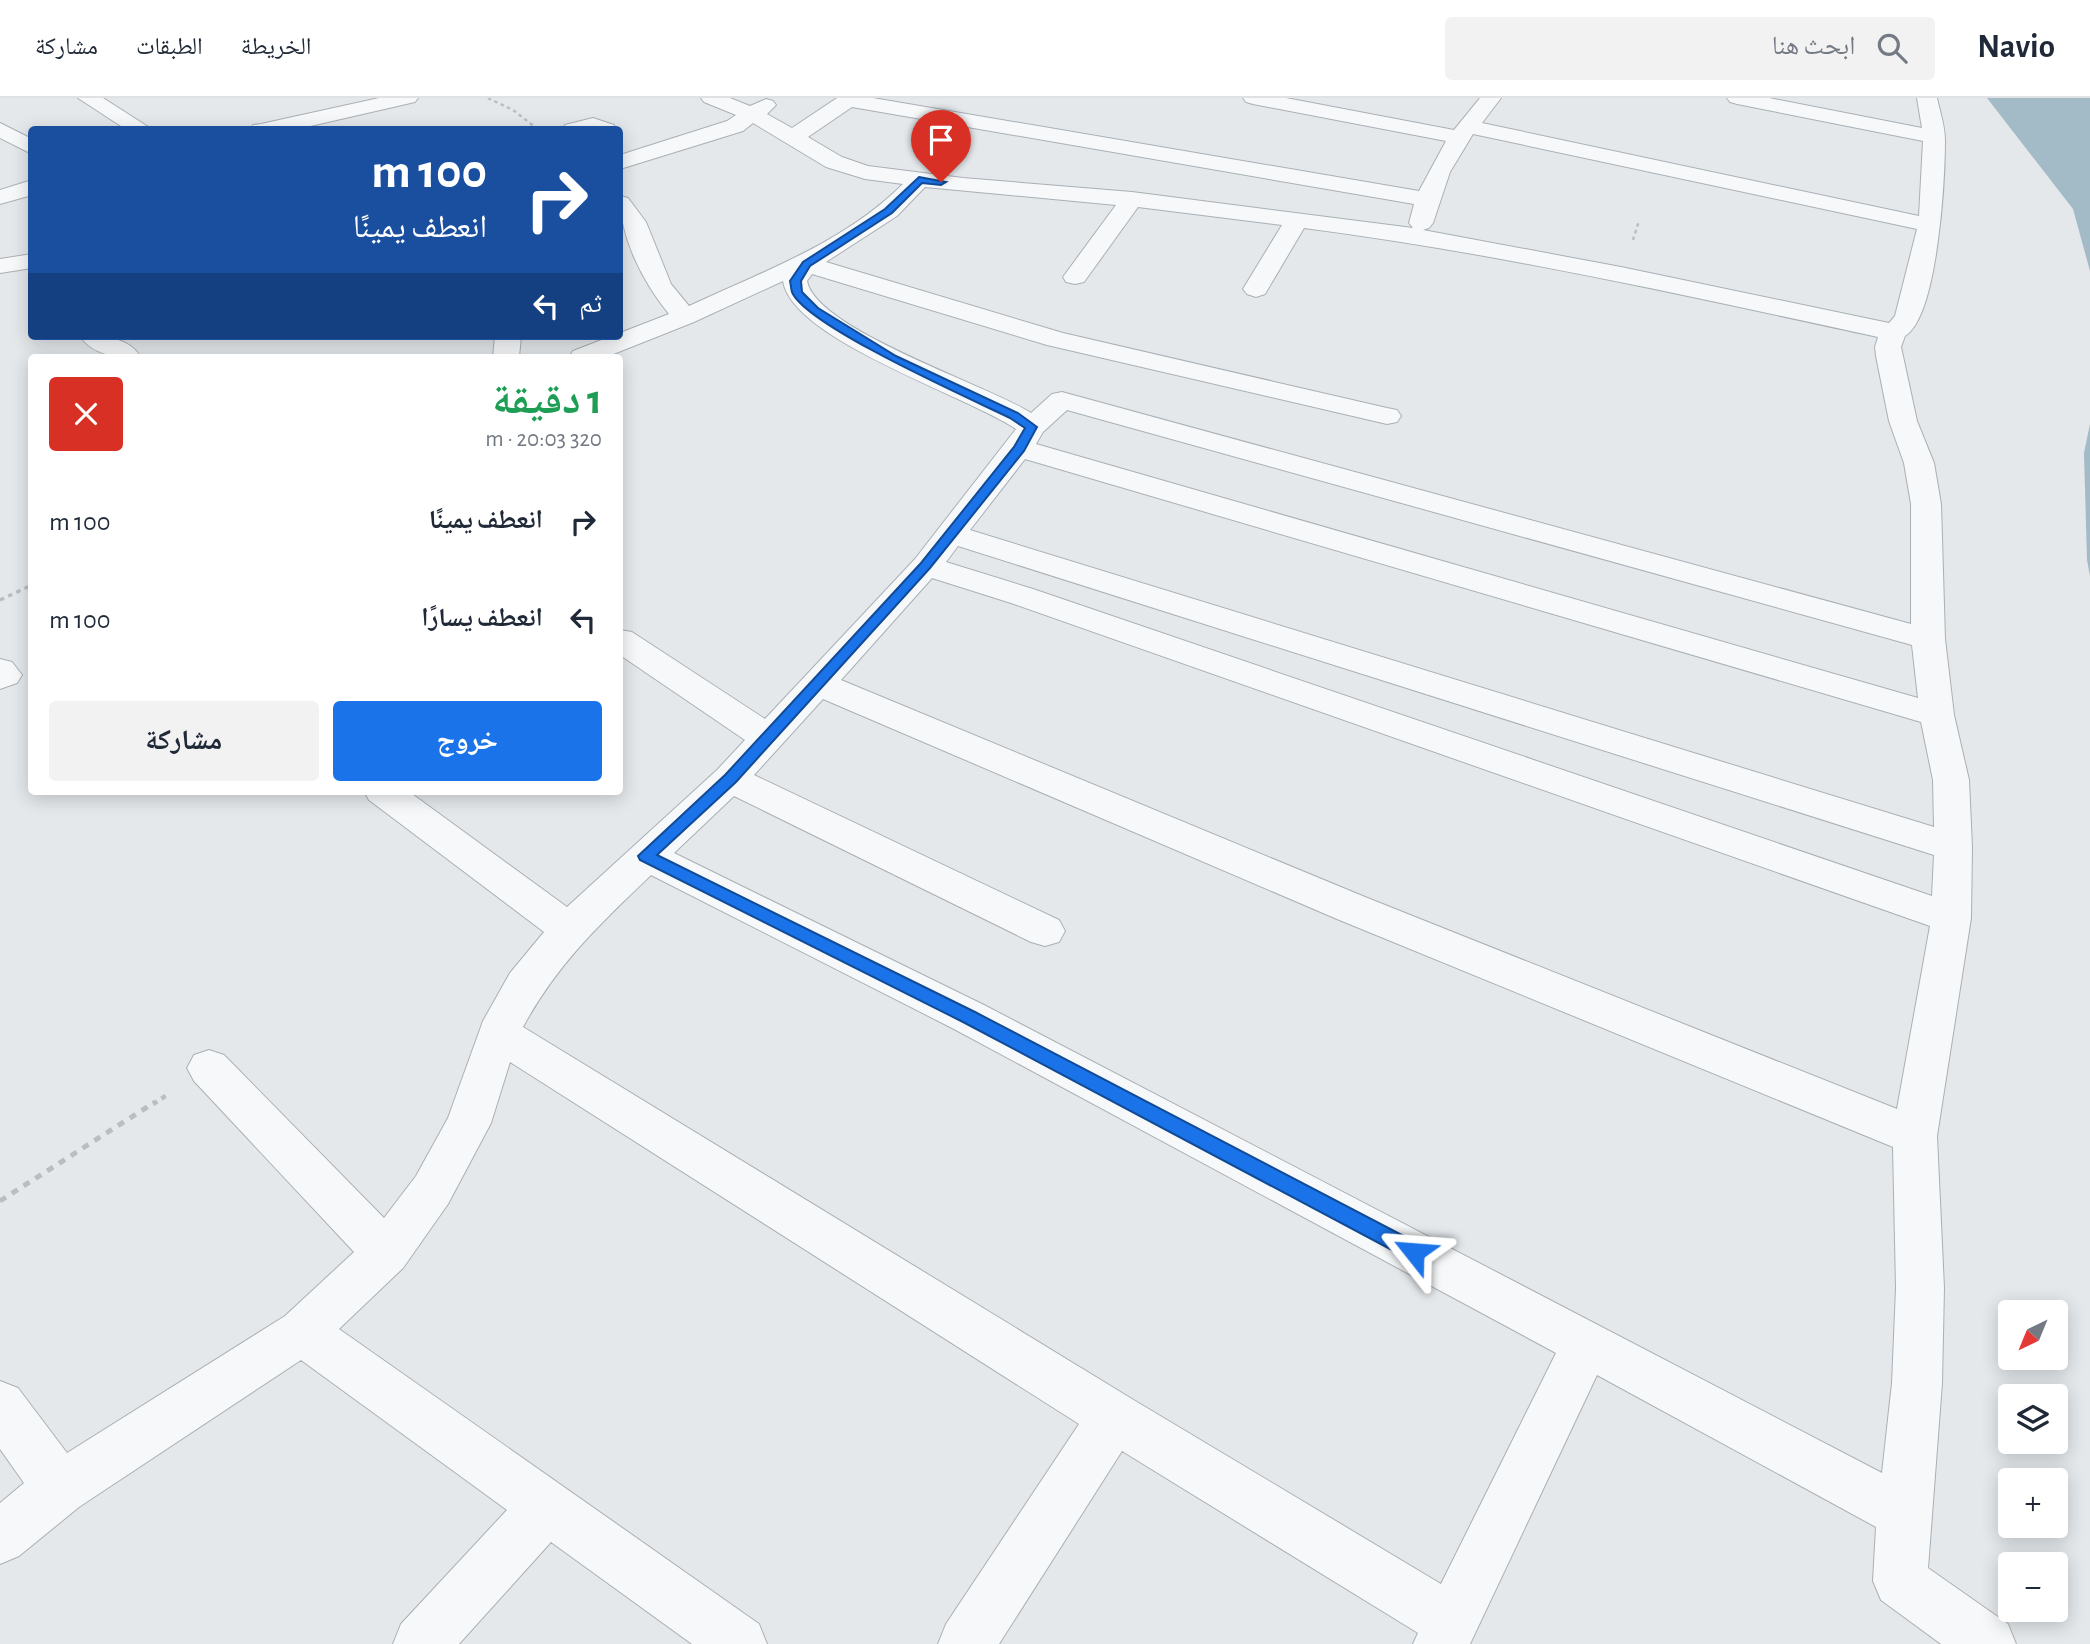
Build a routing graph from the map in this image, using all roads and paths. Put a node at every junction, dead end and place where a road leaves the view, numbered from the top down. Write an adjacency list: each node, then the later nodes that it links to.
1 (88, 98): 13 (street)
2 (408, 98): 11 (street)
3 (488, 98): 15 (path)
4 (711, 98): 12 (street)
5 (774, 98): 12 (street)
6 (1253, 98): 17 (street)
7 (1737, 98): 18 (street)
8 (1927, 98): 18 (street)
9 (1487, 99): 17 (street)
10 (303, 104): 11 (street)
11 (324, 115): 14 (street)
12 (754, 115): 20 (street); 22 (street)
13 (136, 126)
14 (278, 126)
15 (533, 126)
16 (0, 129): 21 (street)
17 (1463, 131): 28 (street); 31 (street)
18 (1934, 137): 31 (street)
19 (623, 138): 22 (street)
20 (791, 139): 24 (street); 28 (street)
21 (28, 146)
22 (653, 153): 23 (street)
23 (623, 161)
24 (919, 180): 27 (street); 33 (street)
25 (28, 188): 26 (street)
26 (0, 197)
27 (1132, 199): 30 (street); 34 (street)
28 (1425, 200): 32 (street)
29 (623, 207): 36 (street)
30 (1298, 219): 32 (street); 35 (street)
31 (1930, 225): 37 (street)
32 (1419, 236): 37 (street)
33 (806, 264): 36 (street); 39 (street); 40 (street)
34 (1075, 277)
35 (1256, 289)
36 (685, 317): 38 (street)
37 (1894, 332): 45 (street)
38 (590, 354)
39 (1387, 416)
40 (1026, 438): 41 (street); 45 (street); 50 (street)
41 (952, 534): 42 (street); 54 (street)
42 (926, 566): 49 (street); 56 (street)
43 (28, 586): 44 (path)
44 (0, 600)
45 (1927, 639): 50 (street)
46 (623, 642): 51 (street)
47 (0, 670): 48 (street)
48 (0, 678)
49 (817, 683): 51 (street); 61 (street)
50 (1937, 715): 54 (street)
51 (767, 738): 52 (street)
52 (730, 779): 55 (street); 58 (street)
53 (387, 795): 57 (street)
54 (1953, 847): 56 (street)
55 (646, 856): 57 (street); 65 (street)
56 (1951, 918): 61 (street)
57 (569, 929): 59 (street)
58 (1045, 930)
59 (498, 1033): 63 (street); 67 (street)
60 (209, 1068): 62 (path); 63 (street)
61 (1915, 1136): 70 (street)
62 (0, 1201)
63 (386, 1253): 64 (street)
64 (302, 1332): 68 (street); 69 (street)
65 (1587, 1343): 70 (street); 72 (street)
66 (0, 1406): 68 (street)
67 (1114, 1417): 72 (street); 75 (street)
68 (60, 1488): 71 (street)
69 (547, 1506): 73 (street); 74 (street)
70 (1904, 1513): 76 (street)
71 (0, 1537)
72 (1446, 1633)
73 (421, 1644)
74 (739, 1644)
75 (965, 1644)
76 (1988, 1644)

